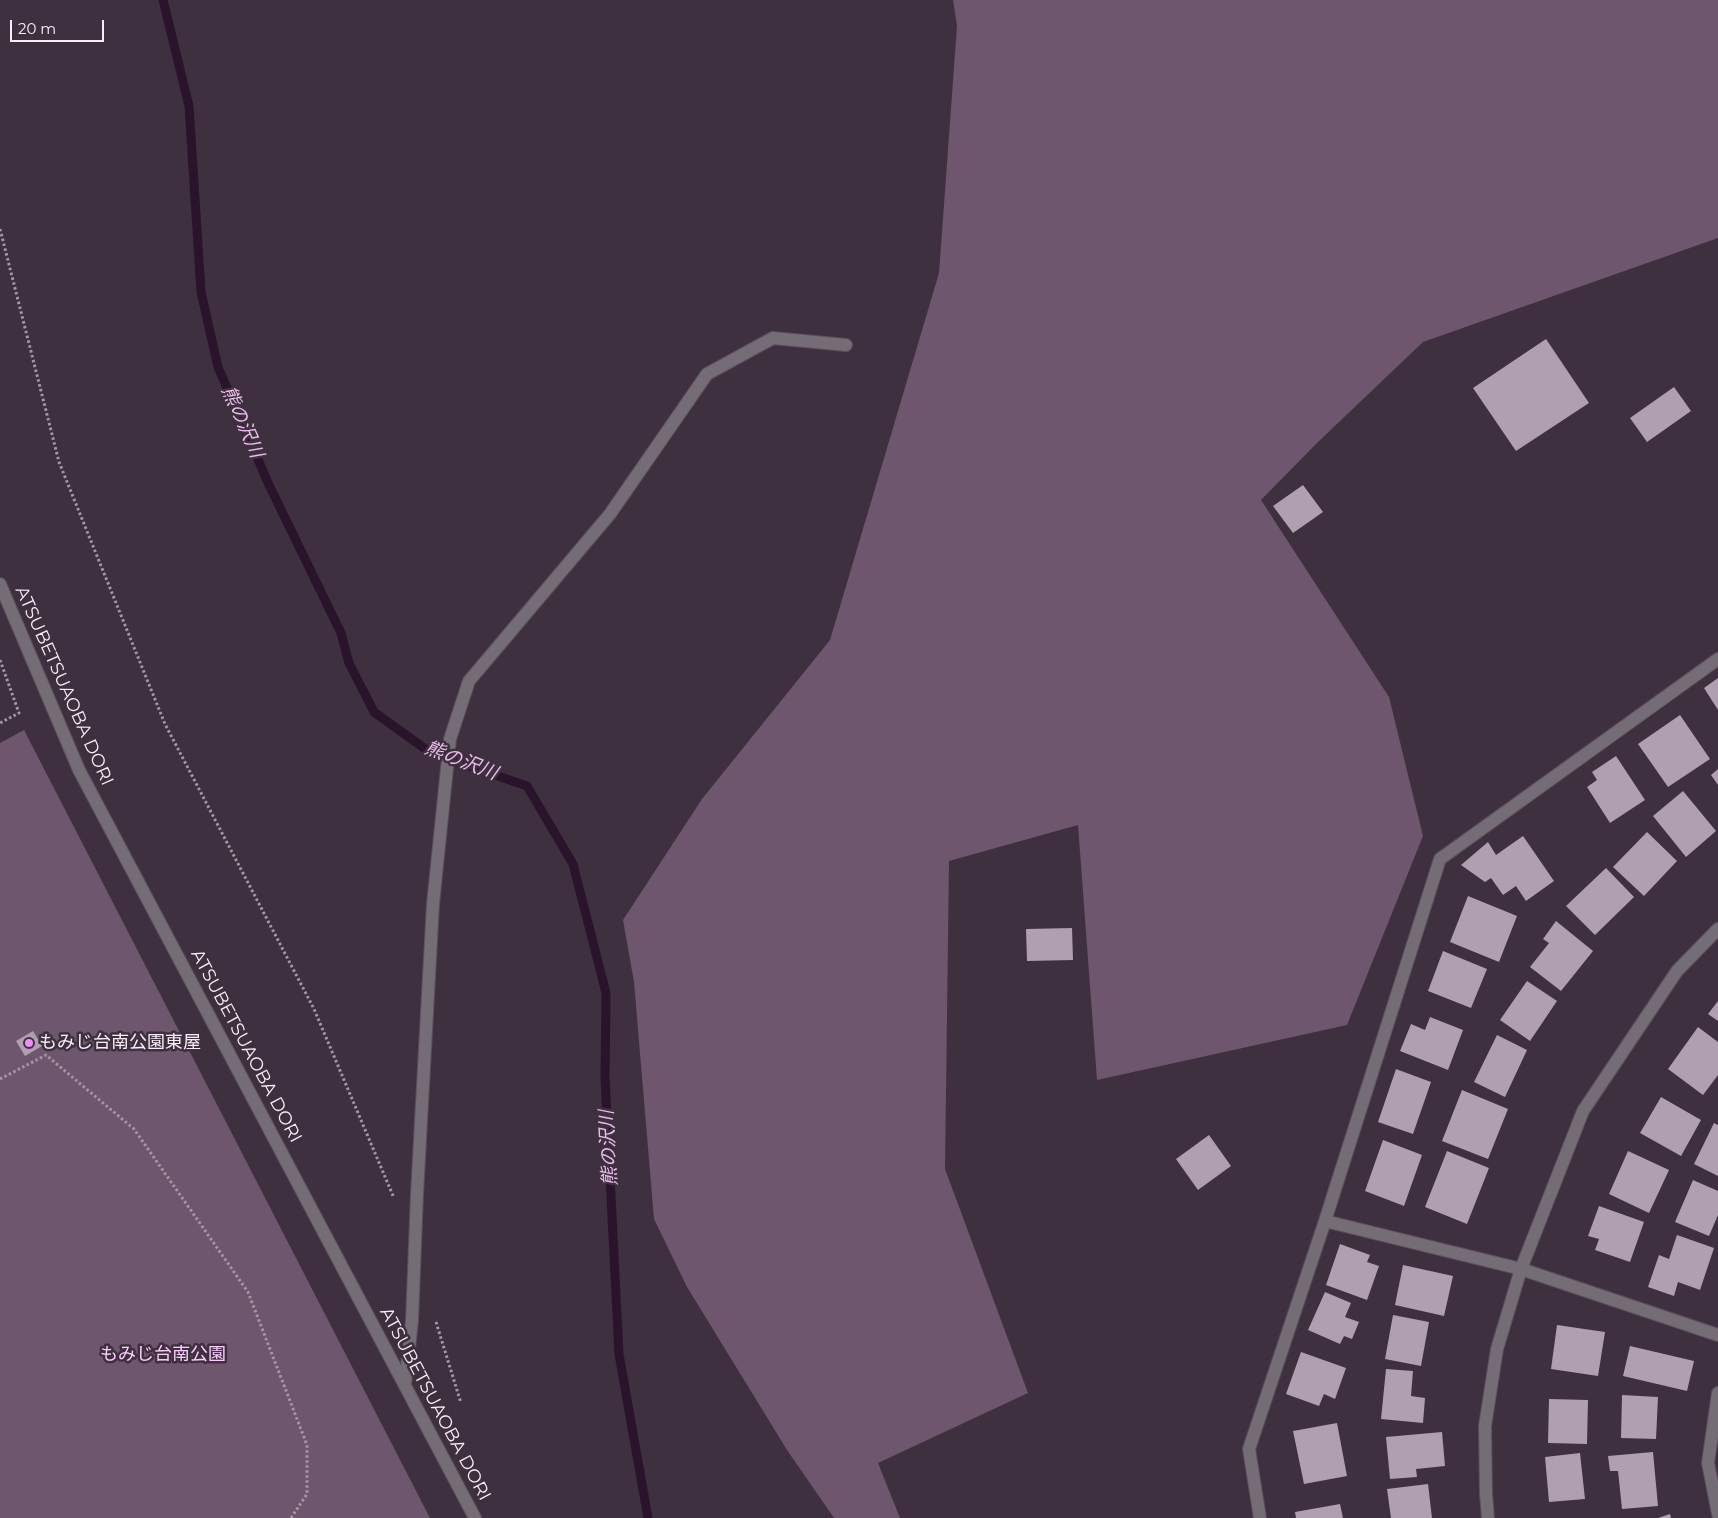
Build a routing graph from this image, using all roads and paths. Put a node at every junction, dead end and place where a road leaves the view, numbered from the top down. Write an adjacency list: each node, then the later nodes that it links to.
1 (0, 229): 9 (path)
2 (846, 345): 14 (street)
3 (0, 584): 14 (street, ATSUBETSUAOBA DORI)
4 (1718, 659): 10 (street)
5 (0, 660): 6 (path)
6 (0, 723)
7 (1718, 929): 11 (street)
8 (0, 1078): 18 (path)
9 (394, 1200)
10 (1325, 1221): 11 (street); 20 (street)
11 (1520, 1269): 13 (street); 21 (street)
12 (435, 1320): 16 (path)
13 (1718, 1335)
14 (405, 1384): 19 (street, ATSUBETSUAOBA DORI)
15 (1718, 1393): 17 (street)
16 (461, 1403)
17 (1718, 1514)
18 (291, 1518)
19 (475, 1518)
20 (1260, 1518)
21 (1488, 1518)

